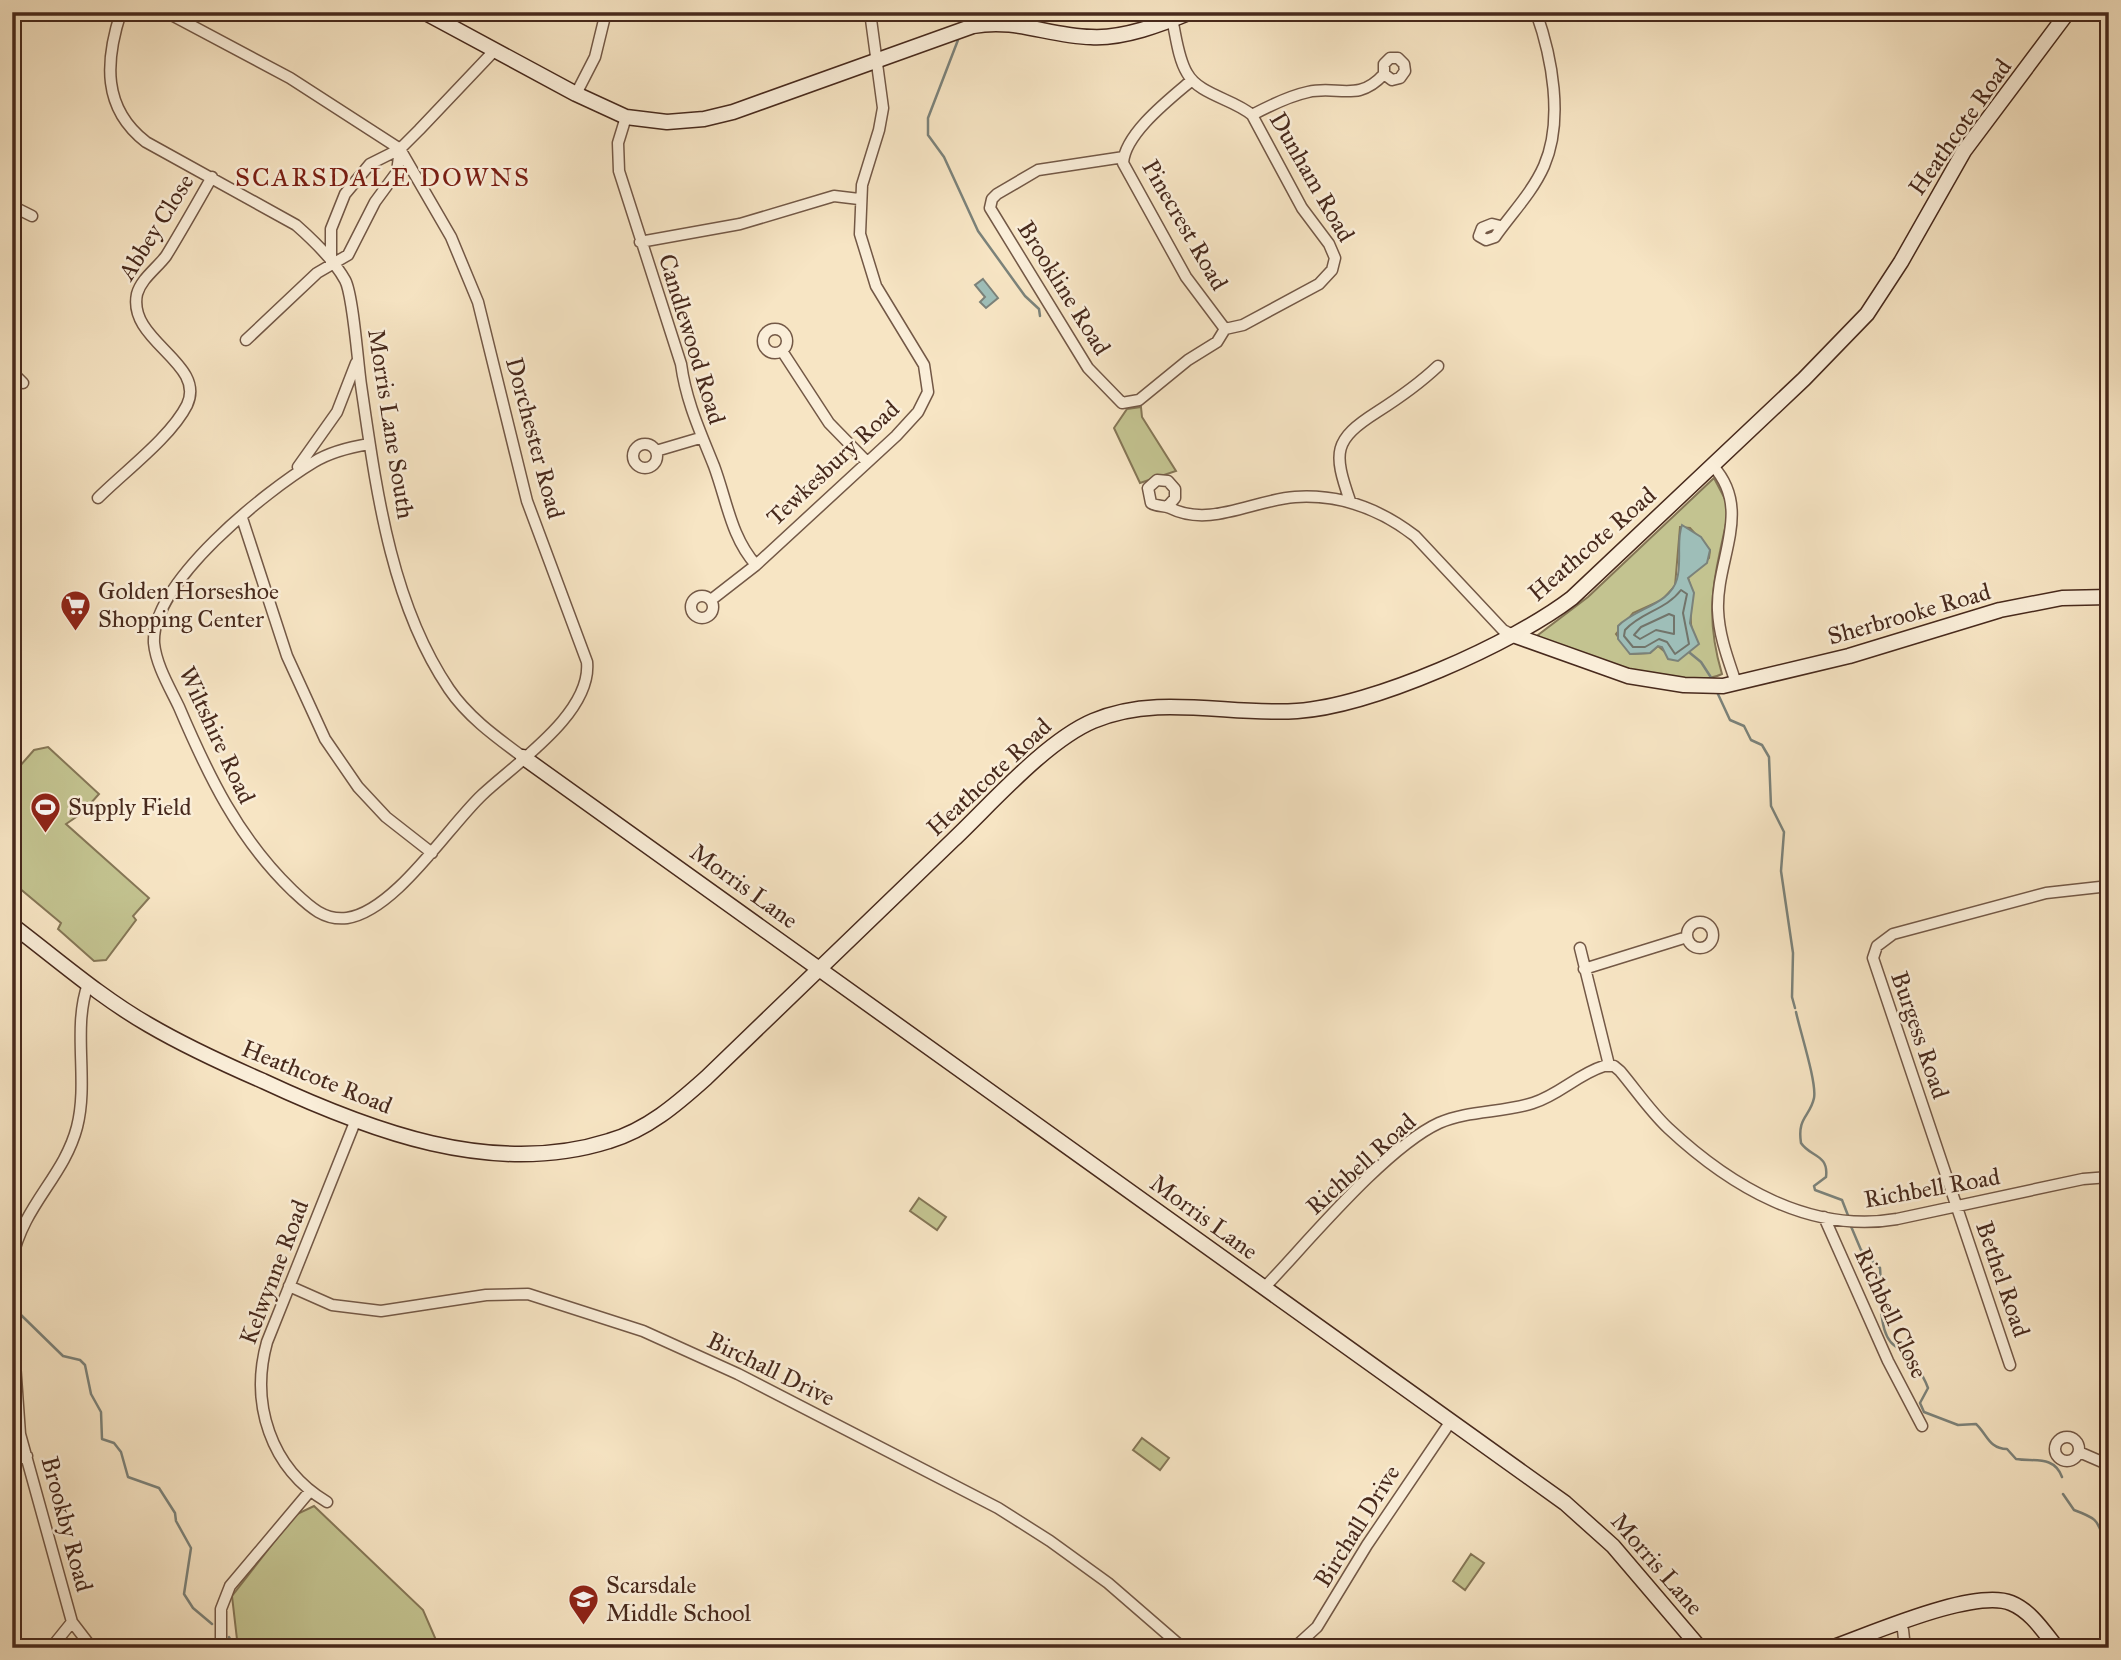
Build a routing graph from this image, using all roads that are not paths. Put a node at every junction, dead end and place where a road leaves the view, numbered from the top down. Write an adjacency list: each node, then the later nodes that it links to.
1 (121, 12): 20 (street, Morris Lane South)
2 (166, 12): 18 (street, Dorchester Road)
3 (424, 12): 11 (street)
4 (606, 12): 15 (street)
5 (870, 12): 12 (street, Tewkesbury Road)
6 (1191, 12): 10 (street)
7 (1536, 12): 24 (street)
8 (2068, 12): 38 (street, Heathcote Road)
9 (1006, 17): 10 (street); 12 (street)
10 (1162, 18): 14 (street)
11 (494, 51): 15 (street); 18 (street)
12 (876, 60): 17 (street); 21 (street, Tewkesbury Road)
13 (1384, 74): 16 (street)
14 (1192, 80): 16 (street, Dunham Road); 19 (street, Pinecrest Road)
15 (576, 94): 17 (street)
16 (1252, 115): 27 (street, Dunham Road)
17 (626, 117): 25 (street, Candlewood Road)
18 (400, 149): 26 (street); 26 (street); 49 (street, Dorchester Road)
19 (1124, 157): 27 (street, Pinecrest Road); 27 (street, Brookline Road)
20 (212, 177): 26 (street, Morris Lane South); 40 (street, Abbey Close)
21 (859, 199): 25 (street); 37 (street, Tewkesbury Road)
22 (12, 206): 23 (street)
23 (32, 216)
24 (1500, 226)
25 (640, 242): 34 (street, Candlewood Road)
26 (331, 263): 28 (street); 30 (street, Morris Lane South)
27 (1226, 329)
28 (246, 340)
29 (782, 352): 37 (street)
30 (357, 359): 35 (street, Morris Lane South); 39 (street, Wiltshire Road)
31 (1438, 366): 41 (street)
32 (12, 372): 33 (street)
33 (23, 383)
34 (700, 438): 36 (street); 44 (street, Candlewood Road)
35 (369, 444): 39 (street, Wiltshire Road); 49 (street, Morris Lane South)
36 (656, 451)
37 (867, 462): 44 (street, Tewkesbury Road)
38 (1713, 466): 47 (street, Heathcote Road); 48 (street)
39 (285, 482): 43 (street, Wiltshire Road)
40 (98, 498)
41 (1350, 501): 42 (street, Sherbrooke Road); 47 (street, Sherbrooke Road)
42 (1168, 506)
43 (242, 518): 51 (street); 53 (street, Wiltshire Road)
44 (755, 565): 46 (street, Tewkesbury Road)
45 (2109, 597): 48 (street, Sherbrooke Road)
46 (711, 600)
47 (1513, 635): 48 (street, Sherbrooke Road); 57 (street, Heathcote Road)
48 (1723, 685)
49 (523, 757): 50 (street, Morris Lane South); 51 (street, Dorchester Road)
50 (656, 851): 57 (street, Morris Lane)
51 (432, 853): 53 (street, Dorchester Road)
52 (2109, 886): 63 (street, Burgess Road)
53 (348, 918)
54 (12, 925): 59 (street, Heathcote Road)
55 (1687, 937): 58 (street)
56 (1580, 948): 58 (street)
57 (819, 968): 61 (street, Heathcote Road); 67 (street, Morris Lane)
58 (1584, 969): 60 (street)
59 (88, 984): 61 (street, Heathcote Road); 65 (street)
60 (1609, 1065): 64 (street, Richbell Road); 67 (street, Richbell Road)
61 (355, 1122): 66 (street, Kelwynne Road)
62 (2109, 1177): 63 (street, Richbell Road)
63 (1956, 1208): 64 (street, Richbell Road); 69 (street, Bethel Road)
64 (1824, 1217): 71 (street, Richbell Close)
65 (12, 1260)
66 (289, 1286): 76 (street, Kelwynne Road); 83 (street, Birchall Drive)
67 (1264, 1288): 70 (street, Morris Lane)
68 (12, 1321): 73 (street, Brookby Road)
69 (2010, 1365)
70 (1451, 1421): 84 (street, Birchall Drive); 85 (street, Morris Lane)
71 (1922, 1426)
72 (2079, 1452): 75 (street)
73 (27, 1456): 74 (street); 78 (street, Brookby Road)
74 (12, 1459)
75 (2109, 1465)
76 (310, 1491): 77 (street, Kelwynne Road); 82 (street)
77 (327, 1502)
78 (72, 1622): 80 (street, Brookby Road); 81 (street)
79 (1899, 1624): 86 (street); 87 (street); 88 (street)
80 (51, 1648)
81 (92, 1648)
82 (221, 1648)
83 (1183, 1648)
84 (1294, 1648)
85 (1700, 1648)
86 (1831, 1648)
87 (1905, 1648)
88 (2057, 1648)

